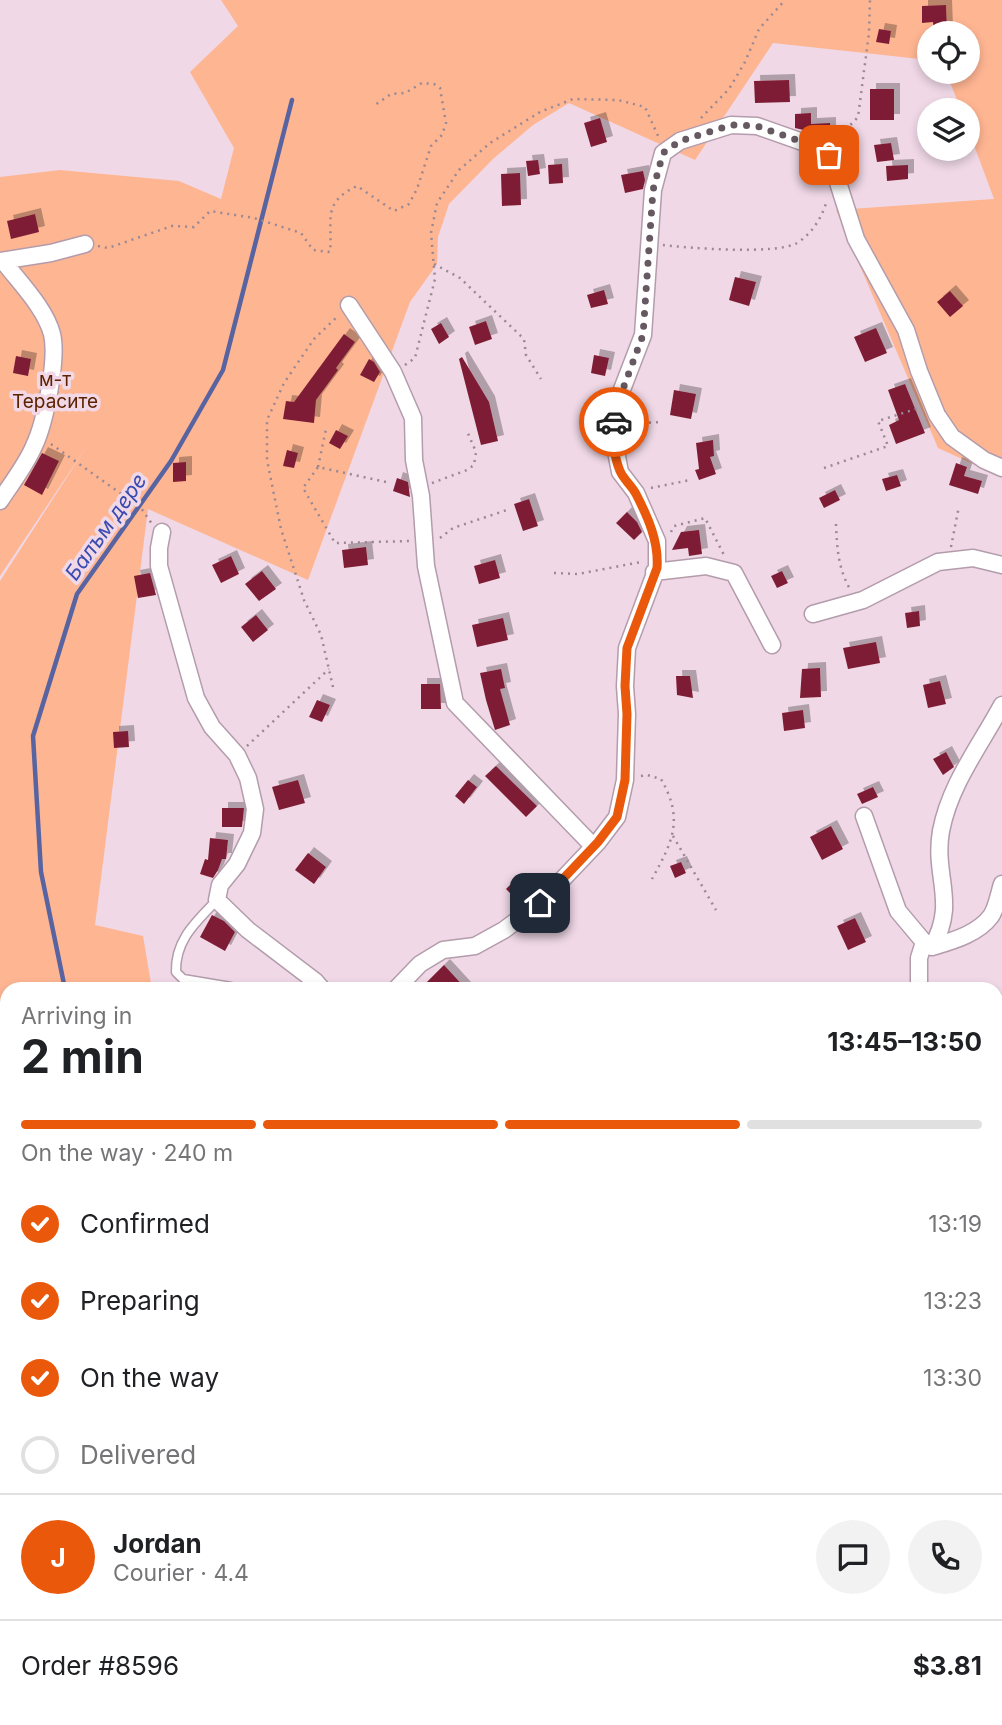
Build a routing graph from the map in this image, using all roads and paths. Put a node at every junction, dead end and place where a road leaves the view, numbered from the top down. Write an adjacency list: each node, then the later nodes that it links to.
1 (785, 0): 4 (path)
2 (870, 0): 5 (path)
3 (375, 104): 8 (path)
4 (696, 123)
5 (828, 151): 6 (street); 15 (street)
6 (663, 153): 9 (street); 11 (path)
7 (828, 191): 9 (path)
8 (85, 244): 10 (street)
9 (649, 244): 17 (street)
10 (2, 261): 20 (street)
11 (434, 264): 13 (path); 14 (path)
12 (349, 305): 13 (street); 42 (path)
13 (393, 372): 26 (street)
14 (541, 379)
15 (932, 404): 22 (path); 23 (street)
16 (661, 422): 17 (path)
17 (614, 425): 27 (street)
18 (326, 429): 21 (path)
19 (467, 431): 26 (path)
20 (39, 436): 28 (street); 32 (path)
21 (318, 467): 25 (path); 33 (path)
22 (824, 467)
23 (1002, 468)
24 (690, 480): 27 (path)
25 (386, 482)
26 (419, 488): 33 (street)
27 (634, 491): 35 (street)
28 (0, 502)
29 (959, 506): 34 (path)
30 (507, 510): 33 (path)
31 (836, 524): 39 (path)
32 (160, 540): 45 (street)
33 (425, 544): 49 (street)
34 (950, 561): 36 (street); 39 (street)
35 (656, 565): 37 (path); 38 (street); 38 (path); 46 (street)
36 (1002, 565)
37 (554, 572)
38 (734, 573): 41 (street)
39 (856, 602): 40 (street)
40 (813, 614)
41 (772, 645)
42 (329, 668): 43 (path); 45 (path)
43 (333, 687)
44 (1002, 705): 54 (street)
45 (237, 755): 52 (street)
46 (625, 780): 48 (path); 49 (street)
47 (864, 816): 54 (street)
48 (673, 836): 50 (path); 53 (path)
49 (593, 846): 57 (street)
50 (652, 880)
51 (1002, 884): 54 (street)
52 (217, 900): 55 (lane); 56 (street)
53 (716, 909)
54 (928, 944): 58 (street)
55 (201, 982)
56 (316, 982)
57 (402, 982)
58 (919, 982)

